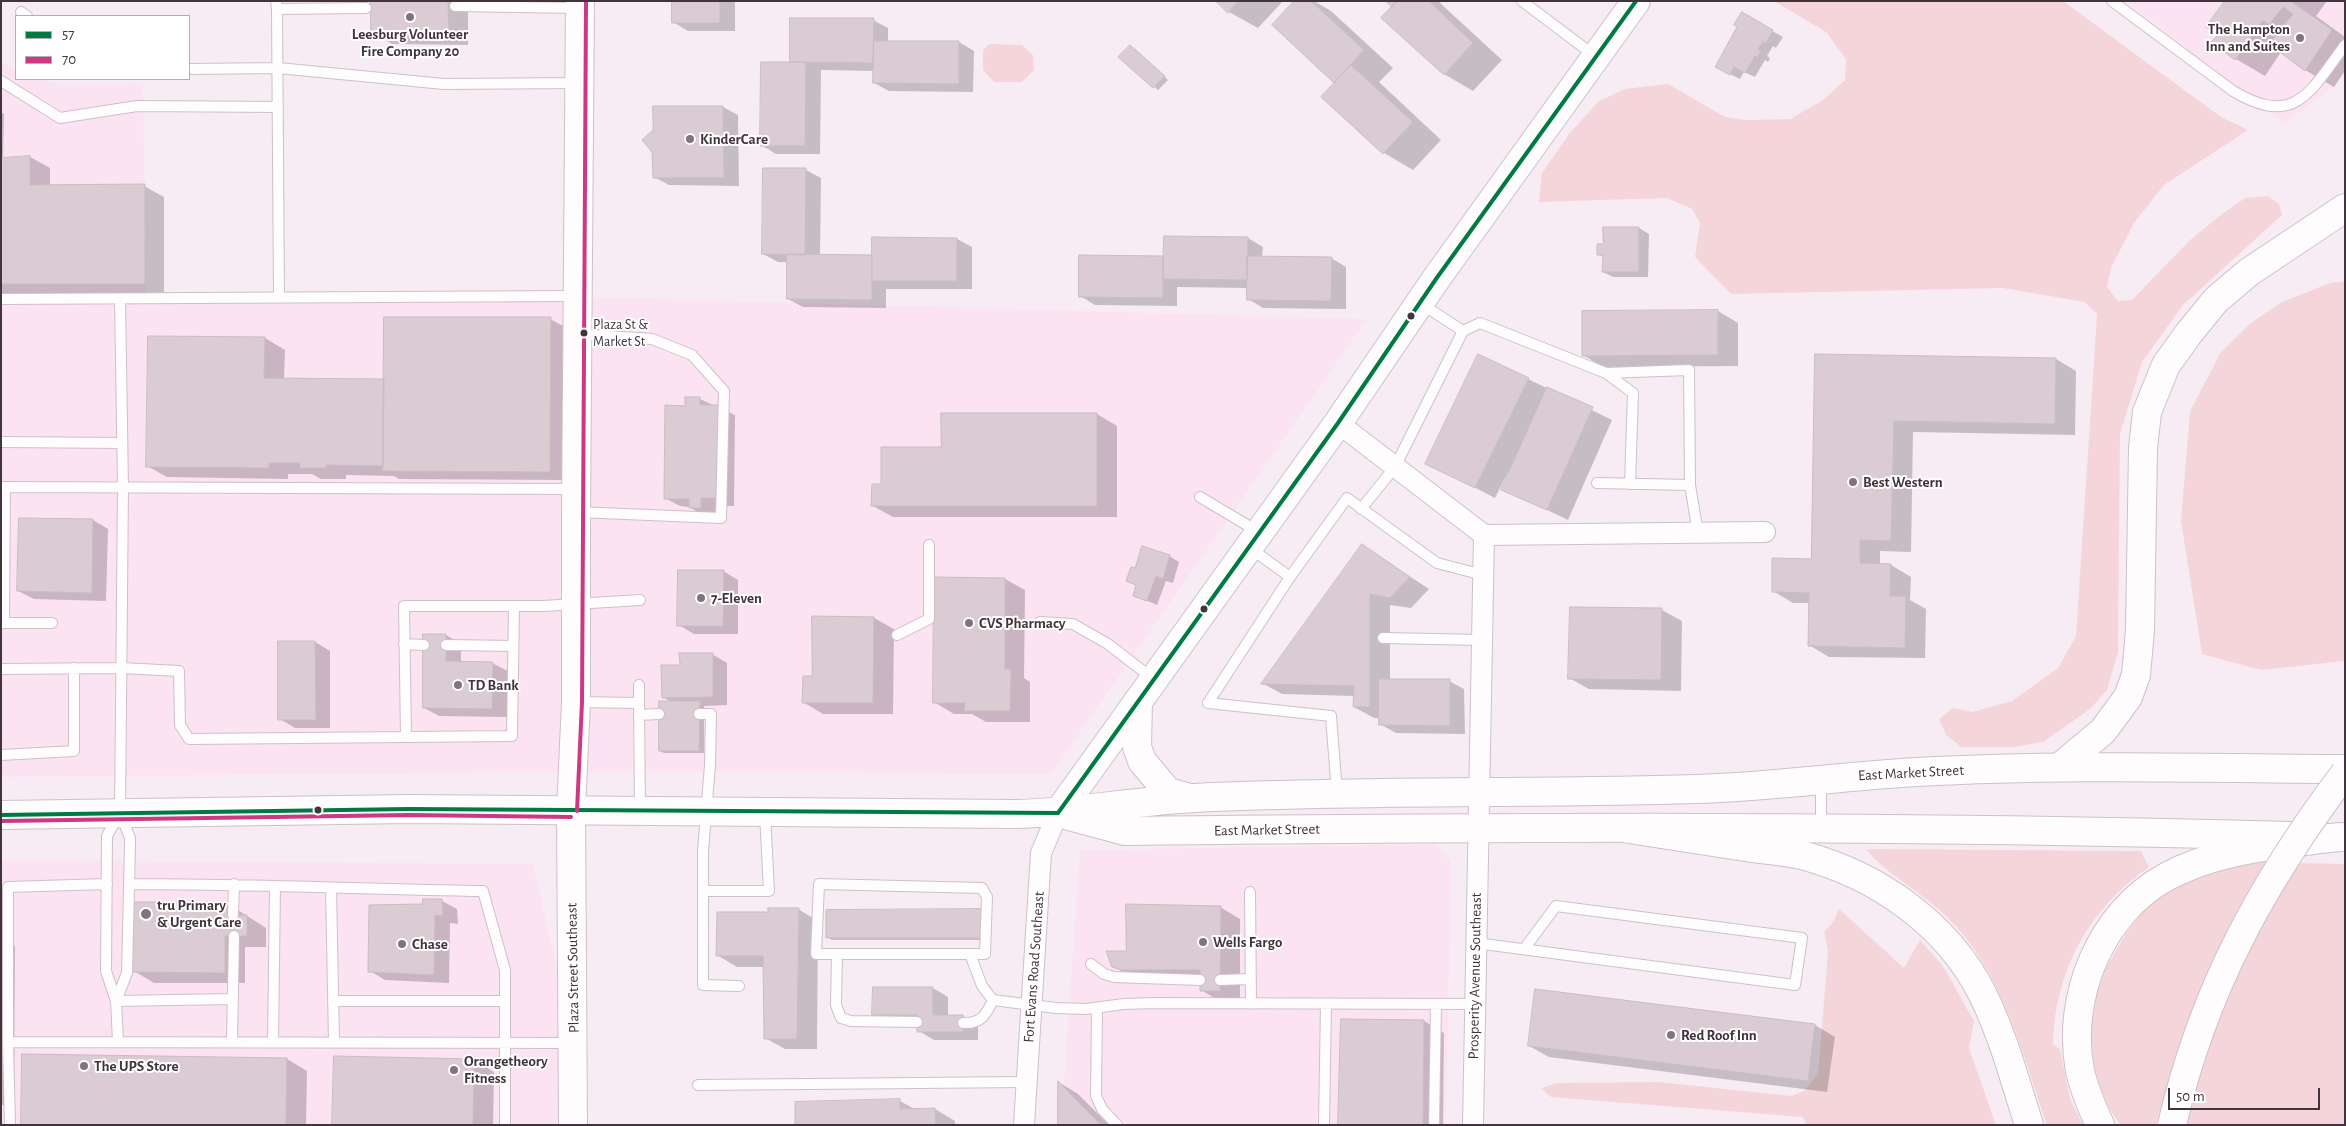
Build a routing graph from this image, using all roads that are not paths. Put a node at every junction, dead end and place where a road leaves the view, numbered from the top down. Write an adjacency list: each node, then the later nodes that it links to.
1 (1522, 1): 9 (lane)
2 (1636, 1): 9 (main road)
3 (2112, 1): 8 (lane)
4 (277, 5): 7 (lane); 10 (lane)
5 (580, 5): 6 (lane); 13 (main road, Plaza Street Southeast)
6 (455, 6)
7 (366, 8)
8 (2345, 45)
9 (1596, 57): 20 (main road)
10 (278, 68): 11 (lane); 13 (lane); 14 (lane)
11 (190, 69)
12 (1, 81): 14 (lane)
13 (579, 83): 16 (main road, Plaza Street Southeast)
14 (278, 107): 17 (lane)
15 (2345, 208): 69 (main road)
16 (578, 296): 17 (lane); 22 (main road, Plaza Street Southeast)
17 (279, 297): 18 (lane)
18 (120, 298): 19 (lane); 26 (lane)
19 (1, 299)
20 (1419, 302): 21 (lane); 24 (main road)
21 (1463, 331): 23 (lane); 27 (lane)
22 (579, 334): 34 (main road, Plaza Street Southeast); 34 (lane)
23 (1606, 373): 29 (lane); 30 (lane)
24 (1338, 424): 27 (street); 39 (main road)
25 (1, 442): 26 (lane)
26 (122, 443): 32 (lane)
27 (1395, 467): 35 (lane); 38 (street)
28 (1597, 483): 29 (lane)
29 (1630, 484): 30 (lane)
30 (1690, 485): 37 (lane)
31 (3, 487): 32 (lane); 47 (lane)
32 (123, 487): 34 (lane); 57 (lane)
33 (1200, 497): 39 (lane)
34 (576, 500): 44 (main road, Plaza Street Southeast)
35 (1361, 509): 41 (lane); 42 (lane)
36 (1765, 532): 37 (street)
37 (1698, 533): 38 (street)
38 (1484, 535): 41 (street)
39 (1254, 540): 42 (lane); 59 (main road)
40 (929, 545): 49 (lane)
41 (1483, 575): 51 (street)
42 (1290, 577): 73 (lane)
43 (640, 600): 44 (lane)
44 (577, 604): 45 (lane); 62 (main road, Plaza Street Southeast)
45 (514, 606): 52 (lane); 55 (lane)
46 (1040, 622): 59 (lane)
47 (2, 623): 48 (lane)
48 (52, 623)
49 (897, 635)
50 (1383, 638): 51 (lane)
51 (1482, 640): 72 (street)
52 (404, 644): 54 (lane); 67 (lane)
53 (446, 645): 55 (lane)
54 (424, 646)
55 (513, 646): 67 (lane)
56 (74, 668): 57 (lane); 58 (lane); 68 (lane)
57 (122, 668): 67 (lane); 79 (lane)
58 (1, 669)
59 (1153, 678): 61 (main road)
60 (639, 685): 63 (lane)
61 (1138, 701): 74 (main road); 80 (main road)
62 (576, 702): 63 (lane); 75 (main road, Plaza Street Southeast)
63 (639, 703): 66 (lane)
64 (658, 714): 66 (lane)
65 (699, 714): 77 (lane)
66 (639, 715): 76 (lane)
67 (406, 736)
68 (1, 755)
69 (2060, 767): 70 (main road, East Market Street); 71 (main road, East Market Street)
70 (2345, 771): 136 (main road, bridge)
71 (1822, 779): 72 (main road, East Market Street); 83 (lane)
72 (1478, 792): 73 (main road, East Market Street); 82 (street)
73 (1337, 793): 74 (main road, East Market Street)
74 (1191, 798): 80 (main road, East Market Street)
75 (570, 811): 76 (main road, East Market Street); 79 (main road, East Market Street); 123 (main road, Plaza Street Southeast)
76 (640, 811): 77 (main road, East Market Street)
77 (706, 811): 78 (main road, East Market Street); 91 (lane)
78 (765, 811): 80 (main road, East Market Street); 91 (lane)
79 (120, 813): 81 (main road, East Market Street); 86 (lane); 87 (lane)
80 (1058, 814): 82 (main road, East Market Street); 113 (street, Fort Evans Road Southeast)
81 (1, 815)
82 (1478, 828): 84 (main road, East Market Street); 95 (street, Prosperity Avenue Southeast)
83 (1821, 828): 84 (main road, East Market Street); 85 (main road, East Market Street)
84 (1629, 829): 134 (main road)
85 (2342, 837): 135 (main road)
86 (107, 884): 106 (lane); 119 (lane)
87 (128, 884): 88 (lane); 106 (lane)
88 (234, 884): 89 (lane); 93 (lane)
89 (275, 887): 90 (lane); 121 (lane)
90 (331, 888): 107 (lane); 108 (lane)
91 (704, 891): 103 (lane)
92 (1250, 892): 100 (lane)
93 (233, 915)
94 (234, 936): 104 (lane)
95 (1476, 942): 96 (lane); 112 (street, Prosperity Avenue Southeast)
96 (1524, 949): 96 (lane)
97 (837, 954): 98 (lane); 98 (lane); 115 (lane)
98 (970, 954): 105 (lane)
99 (1091, 964): 101 (lane)
100 (1250, 979): 102 (lane); 109 (lane)
101 (1200, 980)
102 (1220, 980)
103 (739, 986)
104 (233, 999): 106 (lane); 117 (lane)
105 (994, 1000): 113 (lane); 116 (lane)
106 (116, 1001): 120 (lane)
107 (333, 1001): 108 (lane); 122 (lane)
108 (505, 1001): 118 (lane)
109 (1251, 1004): 110 (lane); 114 (lane)
110 (1326, 1004): 111 (lane); 131 (lane)
111 (1436, 1004): 112 (lane); 132 (lane)
112 (1474, 1004): 133 (street, Prosperity Avenue Southeast)
113 (1031, 1006): 114 (lane); 124 (street, Fort Evans Road Southeast)
114 (1097, 1008): 130 (lane)
115 (917, 1022)
116 (963, 1023)
117 (232, 1041): 120 (lane); 121 (lane)
118 (504, 1041): 122 (lane); 123 (lane); 127 (lane)
119 (8, 1042): 120 (lane); 126 (lane)
120 (118, 1042)
121 (273, 1042): 122 (lane)
122 (334, 1042)
123 (574, 1043): 128 (main road, Plaza Street Southeast)
124 (1027, 1082): 125 (lane); 129 (street, Fort Evans Road Southeast)
125 (698, 1085)
126 (10, 1125)
127 (505, 1125)
128 (573, 1125)
129 (1024, 1125)
130 (1118, 1125)
131 (1324, 1125)
132 (1434, 1125)
133 (1473, 1125)
134 (2030, 1125)
135 (2100, 1125)
136 (2172, 1125)

